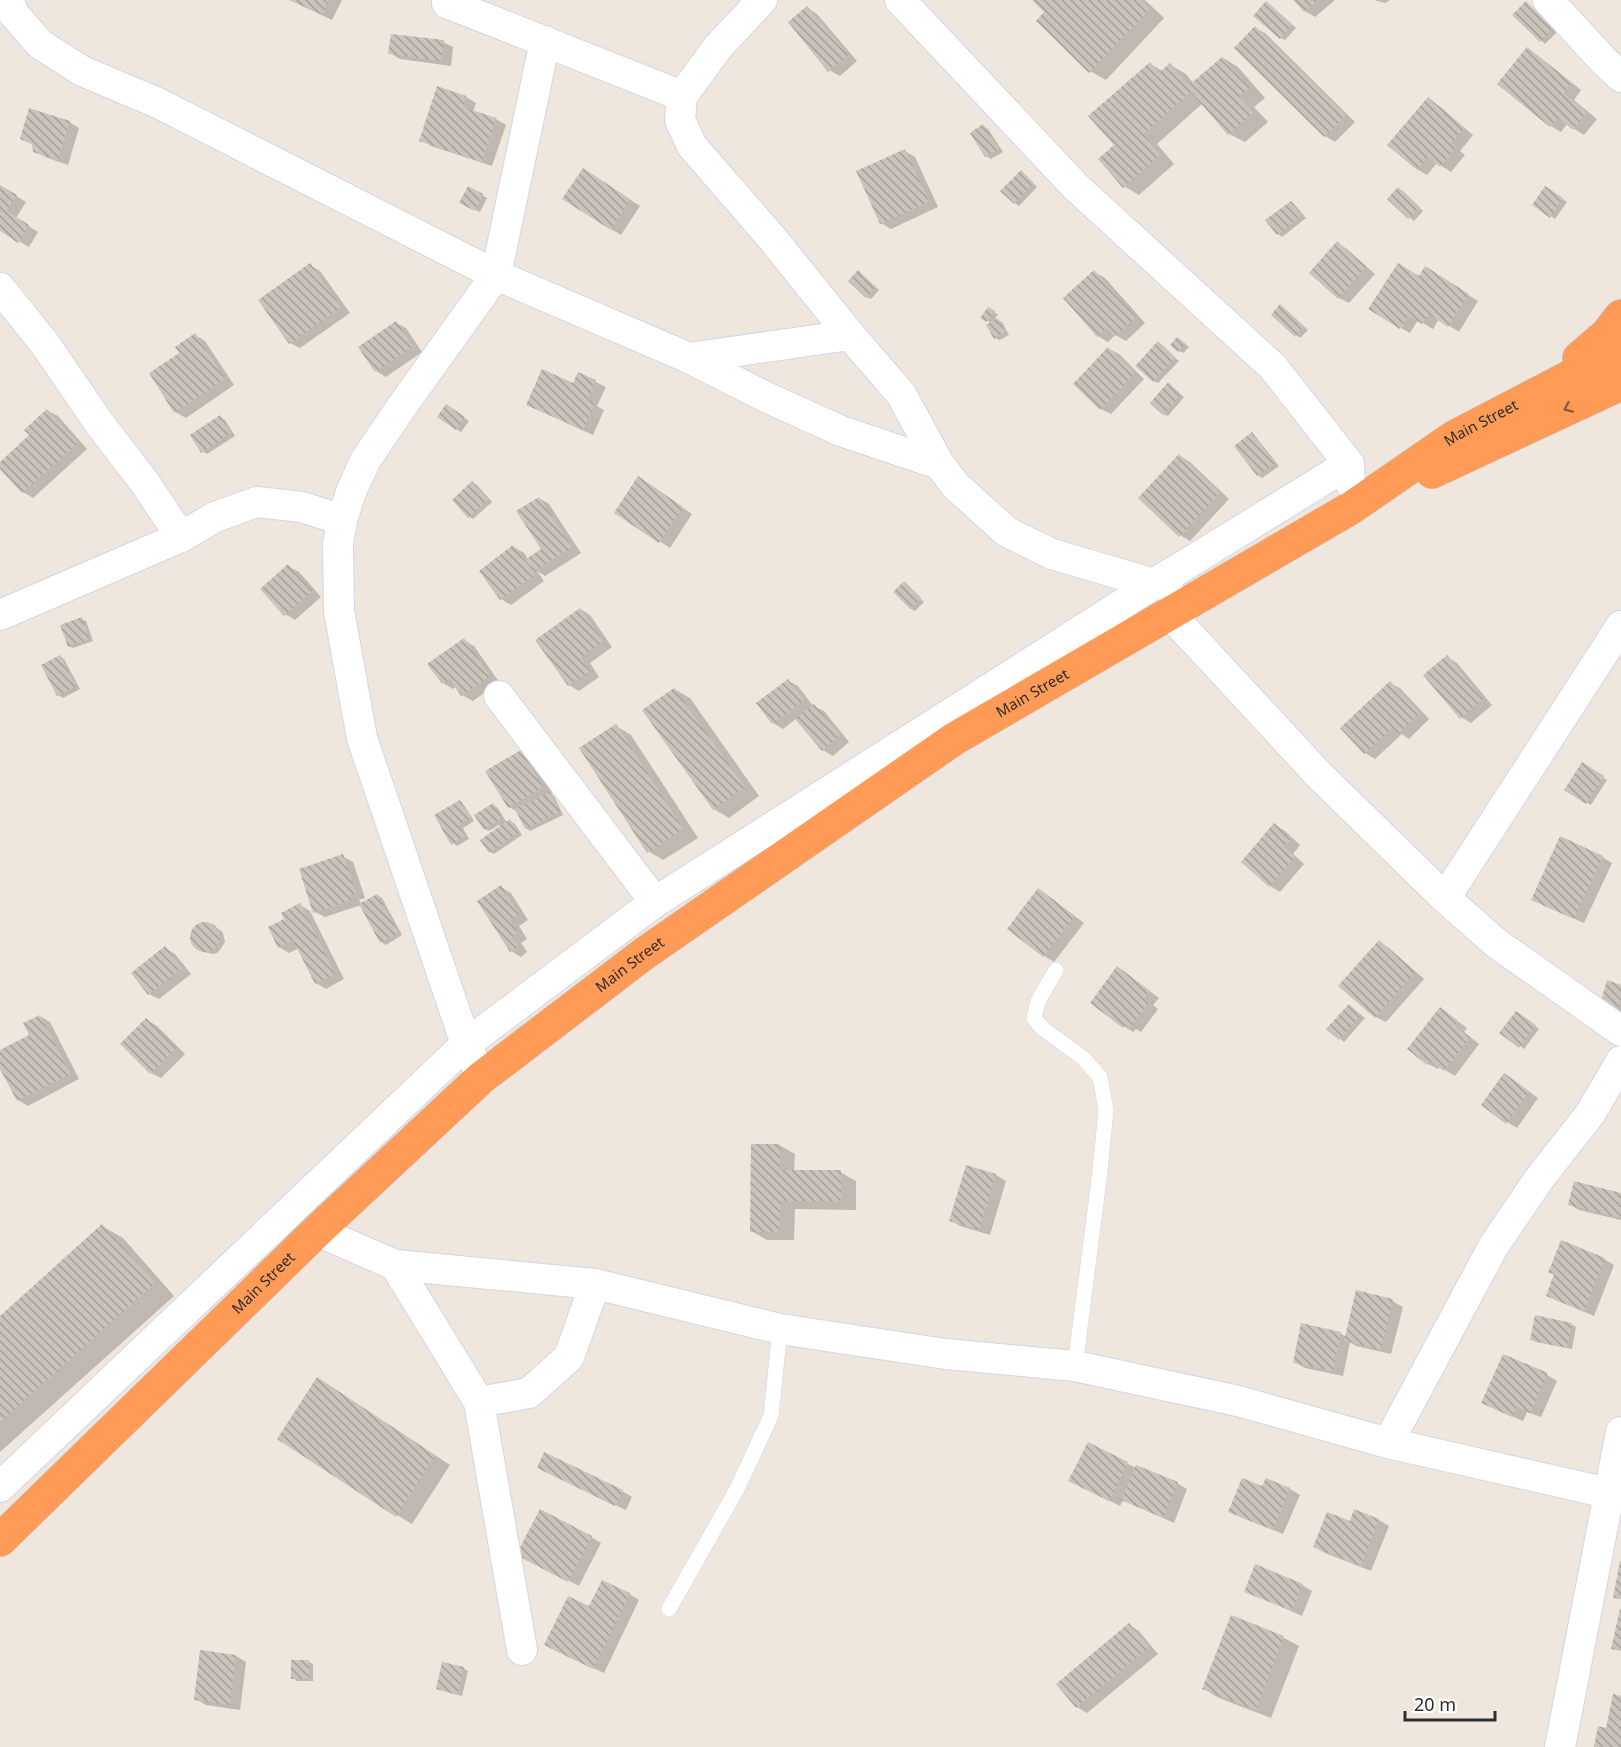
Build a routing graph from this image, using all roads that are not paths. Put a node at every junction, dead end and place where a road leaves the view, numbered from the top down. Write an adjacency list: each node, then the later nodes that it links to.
1 (9, 0): 9 (street)
2 (762, 0): 8 (street)
3 (900, 0): 18 (street)
4 (1548, 0): 7 (street)
5 (447, 3): 6 (street)
6 (544, 41): 8 (street); 9 (street)
7 (1621, 77)
8 (682, 96): 12 (street)
9 (496, 275): 14 (street); 20 (street)
10 (0, 288): 21 (street)
11 (1621, 316): 16 (highway)
12 (850, 335): 14 (street); 17 (street)
13 (1621, 350): 16 (highway, Main Street)
14 (689, 358): 17 (street)
15 (1621, 384): 19 (highway, Main Street, one-way to 19)
16 (1539, 393): 19 (highway, Main Street)
17 (939, 464): 22 (street)
18 (1349, 464): 19 (street); 22 (street)
19 (1351, 508): 23 (highway, Main Street)
20 (342, 520): 21 (street); 32 (street)
21 (181, 537): 25 (street)
22 (1154, 584): 23 (street); 29 (street)
23 (1210, 589): 24 (highway, Main Street)
24 (1170, 614): 28 (street); 34 (highway, Main Street)
25 (0, 615)
26 (1621, 626): 28 (street)
27 (499, 696): 29 (street)
28 (1445, 898): 31 (street)
29 (655, 902): 32 (street)
30 (1056, 970): 39 (lane)
31 (1621, 1031)
32 (466, 1044): 34 (street); 43 (street)
33 (1621, 1061): 42 (street)
34 (481, 1078): 35 (highway, Main Street)
35 (317, 1232): 36 (street); 45 (highway, Main Street)
36 (395, 1265): 37 (street); 40 (street)
37 (595, 1284): 38 (street); 40 (street)
38 (780, 1329): 39 (street); 46 (lane)
39 (1074, 1366): 42 (street)
40 (479, 1402): 47 (street)
41 (1621, 1432): 44 (street)
42 (1388, 1443): 44 (street)
43 (0, 1487)
44 (1615, 1494): 48 (street)
45 (0, 1540)
46 (669, 1609)
47 (522, 1650)
48 (1560, 1747)

